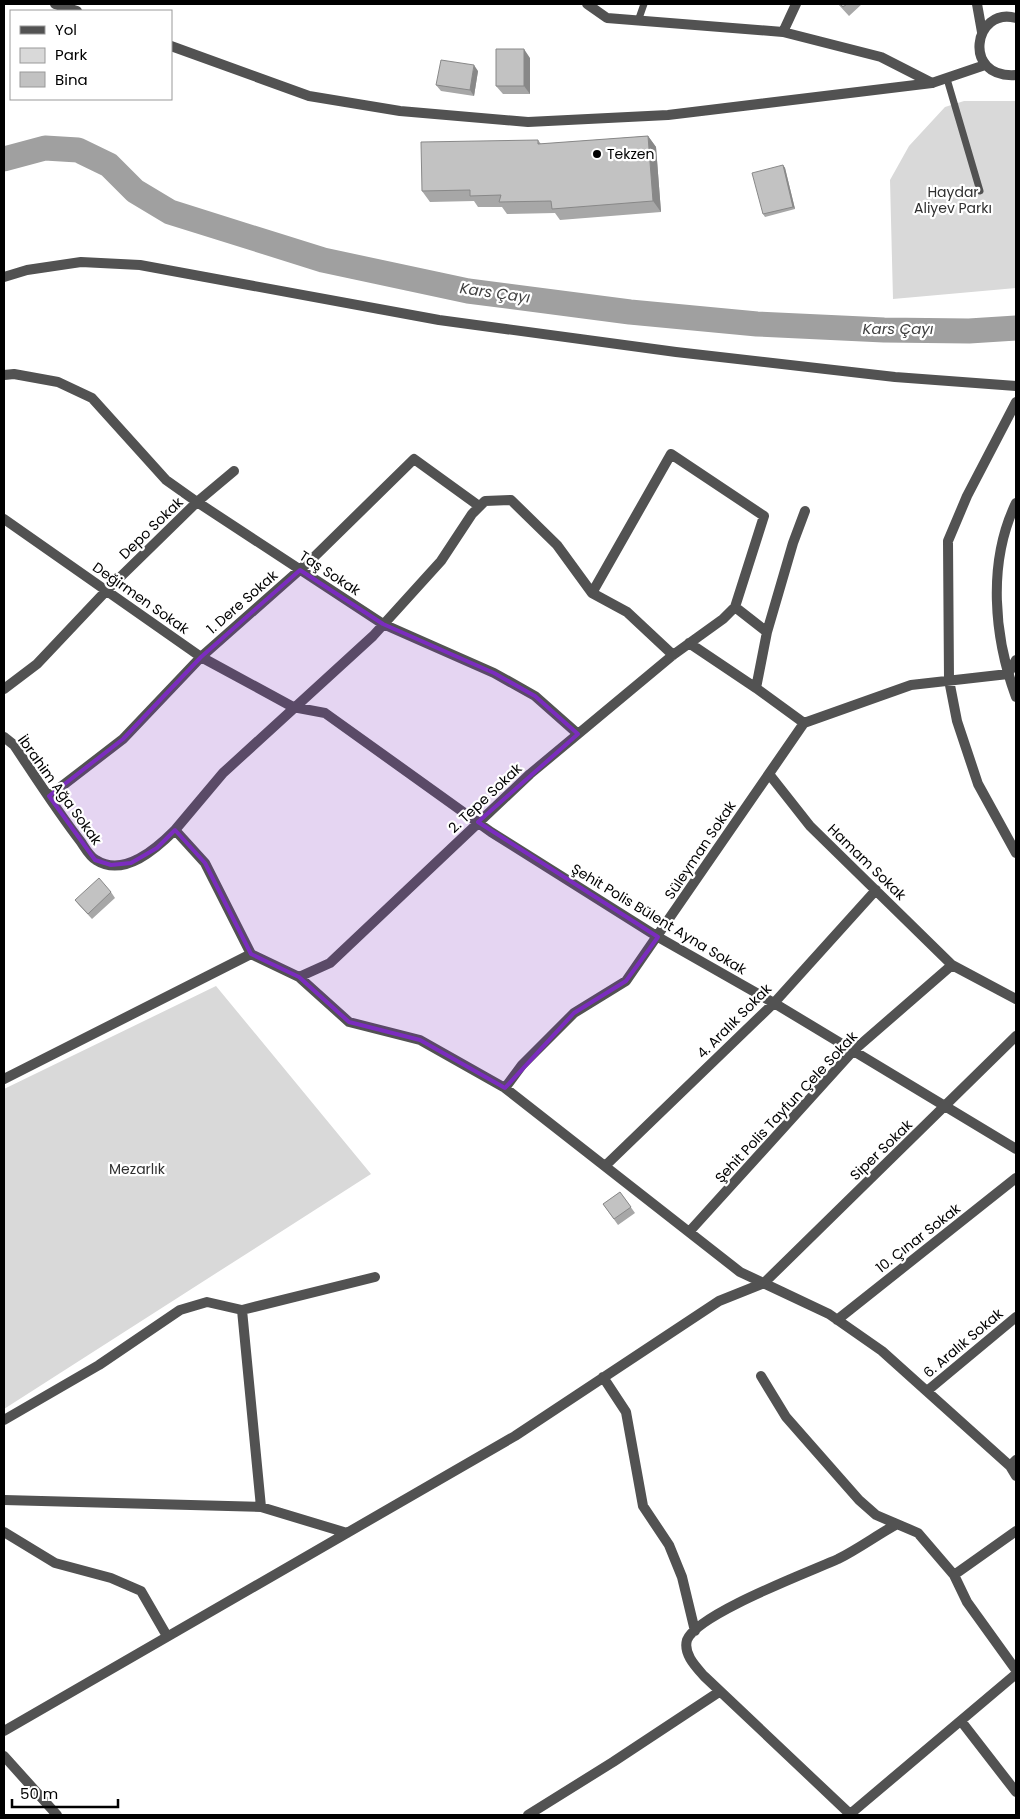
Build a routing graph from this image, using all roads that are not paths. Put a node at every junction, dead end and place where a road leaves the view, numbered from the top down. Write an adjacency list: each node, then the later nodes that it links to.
1 (55, 4): 6 (street)
2 (587, 4): 8 (street)
3 (644, 4): 8 (lane)
4 (796, 4): 9 (street)
5 (977, 4): 10 (street)
6 (74, 10)
7 (1016, 18): 10 (street)
8 (638, 21): 9 (street)
9 (783, 32): 15 (street)
10 (982, 32): 12 (street)
11 (172, 46): 15 (street)
12 (985, 65): 13 (street); 14 (street)
13 (1016, 75)
14 (946, 78): 15 (street); 16 (lane)
15 (932, 82)
16 (980, 191)
17 (4, 277): 19 (street)
18 (4, 375): 22 (street, Taş Sokak)
19 (1016, 386)
20 (1016, 402): 38 (street)
21 (234, 471): 22 (street, Depo Sokak)
22 (197, 502): 27 (street, Taş Sokak); 28 (street, Depo Sokak)
23 (1016, 503): 37 (street)
24 (479, 506): 27 (street, 1. Dere Sokak); 29 (street); 31 (street, İbrahim Ağa Sokak)
25 (806, 511): 32 (street)
26 (4, 519): 28 (street, Değirmen Sokak)
27 (300, 570): 31 (street, Taş Sokak); 35 (street, 1. Dere Sokak)
28 (106, 591): 35 (street, Değirmen Sokak); 40 (street, Depo Sokak)
29 (592, 593): 30 (street); 34 (street)
30 (734, 607): 32 (street); 33 (street, 2. Tepe Sokak)
31 (384, 624): 42 (street, İbrahim Ağa Sokak); 44 (street, Taş Sokak)
32 (767, 632): 39 (street)
33 (689, 643): 34 (street, 2. Tepe Sokak); 39 (street)
34 (673, 655): 44 (street, 2. Tepe Sokak)
35 (201, 656): 42 (street, Değirmen Sokak); 47 (street, 1. Dere Sokak)
36 (1016, 660): 37 (street)
37 (1008, 674): 38 (street); 41 (street)
38 (948, 680): 43 (street); 50 (street)
39 (756, 688): 43 (street)
40 (4, 689)
41 (1016, 698)
42 (293, 707): 48 (street, Şehit Polis Bülent Ayna Sokak); 49 (street, İbrahim Ağa Sokak)
43 (804, 723): 46 (street, Süleyman Sokak)
44 (578, 734): 48 (street, 2. Tepe Sokak)
45 (4, 737): 47 (street, İbrahim Ağa Sokak)
46 (770, 774): 51 (street, Hamam Sokak); 52 (street, Süleyman Sokak)
47 (49, 796): 49 (street, İbrahim Ağa Sokak)
48 (478, 822): 52 (street, Şehit Polis Bülent Ayna Sokak); 55 (street, 2. Tepe Sokak)
49 (175, 830): 53 (street)
50 (1016, 853)
51 (876, 890): 54 (street, Hamam Sokak); 57 (street, 4. Aralık Sokak)
52 (658, 937): 57 (street, Şehit Polis Bülent Ayna Sokak); 61 (street, Süleyman Sokak)
53 (251, 954): 55 (street); 60 (street)
54 (952, 965): 56 (street, Hamam Sokak); 59 (street, Şehit Polis Tayfun Çele Sokak)
55 (299, 977): 61 (street)
56 (1016, 999)
57 (774, 1003): 59 (street, Şehit Polis Bülent Ayna Sokak); 64 (street, 4. Aralık Sokak)
58 (1016, 1036): 62 (street, Siper Sokak)
59 (853, 1051): 62 (street, Şehit Polis Bülent Ayna Sokak); 66 (street, Şehit Polis Tayfun Çele Sokak)
60 (4, 1079)
61 (505, 1088): 64 (street)
62 (945, 1106): 63 (street, Şehit Polis Bülent Ayna Sokak); 68 (street, Siper Sokak)
63 (1016, 1149)
64 (605, 1166): 66 (street)
65 (1016, 1178): 71 (street, 10. Çınar Sokak)
66 (689, 1232): 68 (street)
67 (375, 1277): 69 (street)
68 (764, 1283): 71 (street); 73 (street)
69 (242, 1310): 75 (street); 79 (street)
70 (1016, 1317): 74 (street, 6. Aralık Sokak)
71 (837, 1320): 74 (street)
72 (761, 1376): 80 (street)
73 (603, 1377): 83 (street); 85 (street)
74 (927, 1391): 76 (street)
75 (4, 1420)
76 (1013, 1463): 77 (street)
77 (1016, 1476)
78 (4, 1500): 79 (street)
79 (261, 1508): 83 (street)
80 (897, 1524): 84 (street); 85 (street)
81 (4, 1532): 86 (street)
82 (1016, 1532): 84 (street)
83 (347, 1533): 86 (street)
84 (954, 1575): 87 (street)
85 (695, 1631): 89 (street)
86 (167, 1636): 91 (street)
87 (1016, 1670)
88 (1016, 1674): 90 (street)
89 (719, 1692): 95 (street); 96 (street)
90 (961, 1721): 93 (street); 96 (street)
91 (4, 1731)
92 (4, 1756): 94 (street)
93 (1016, 1792)
94 (57, 1815)
95 (528, 1815)
96 (850, 1815)

